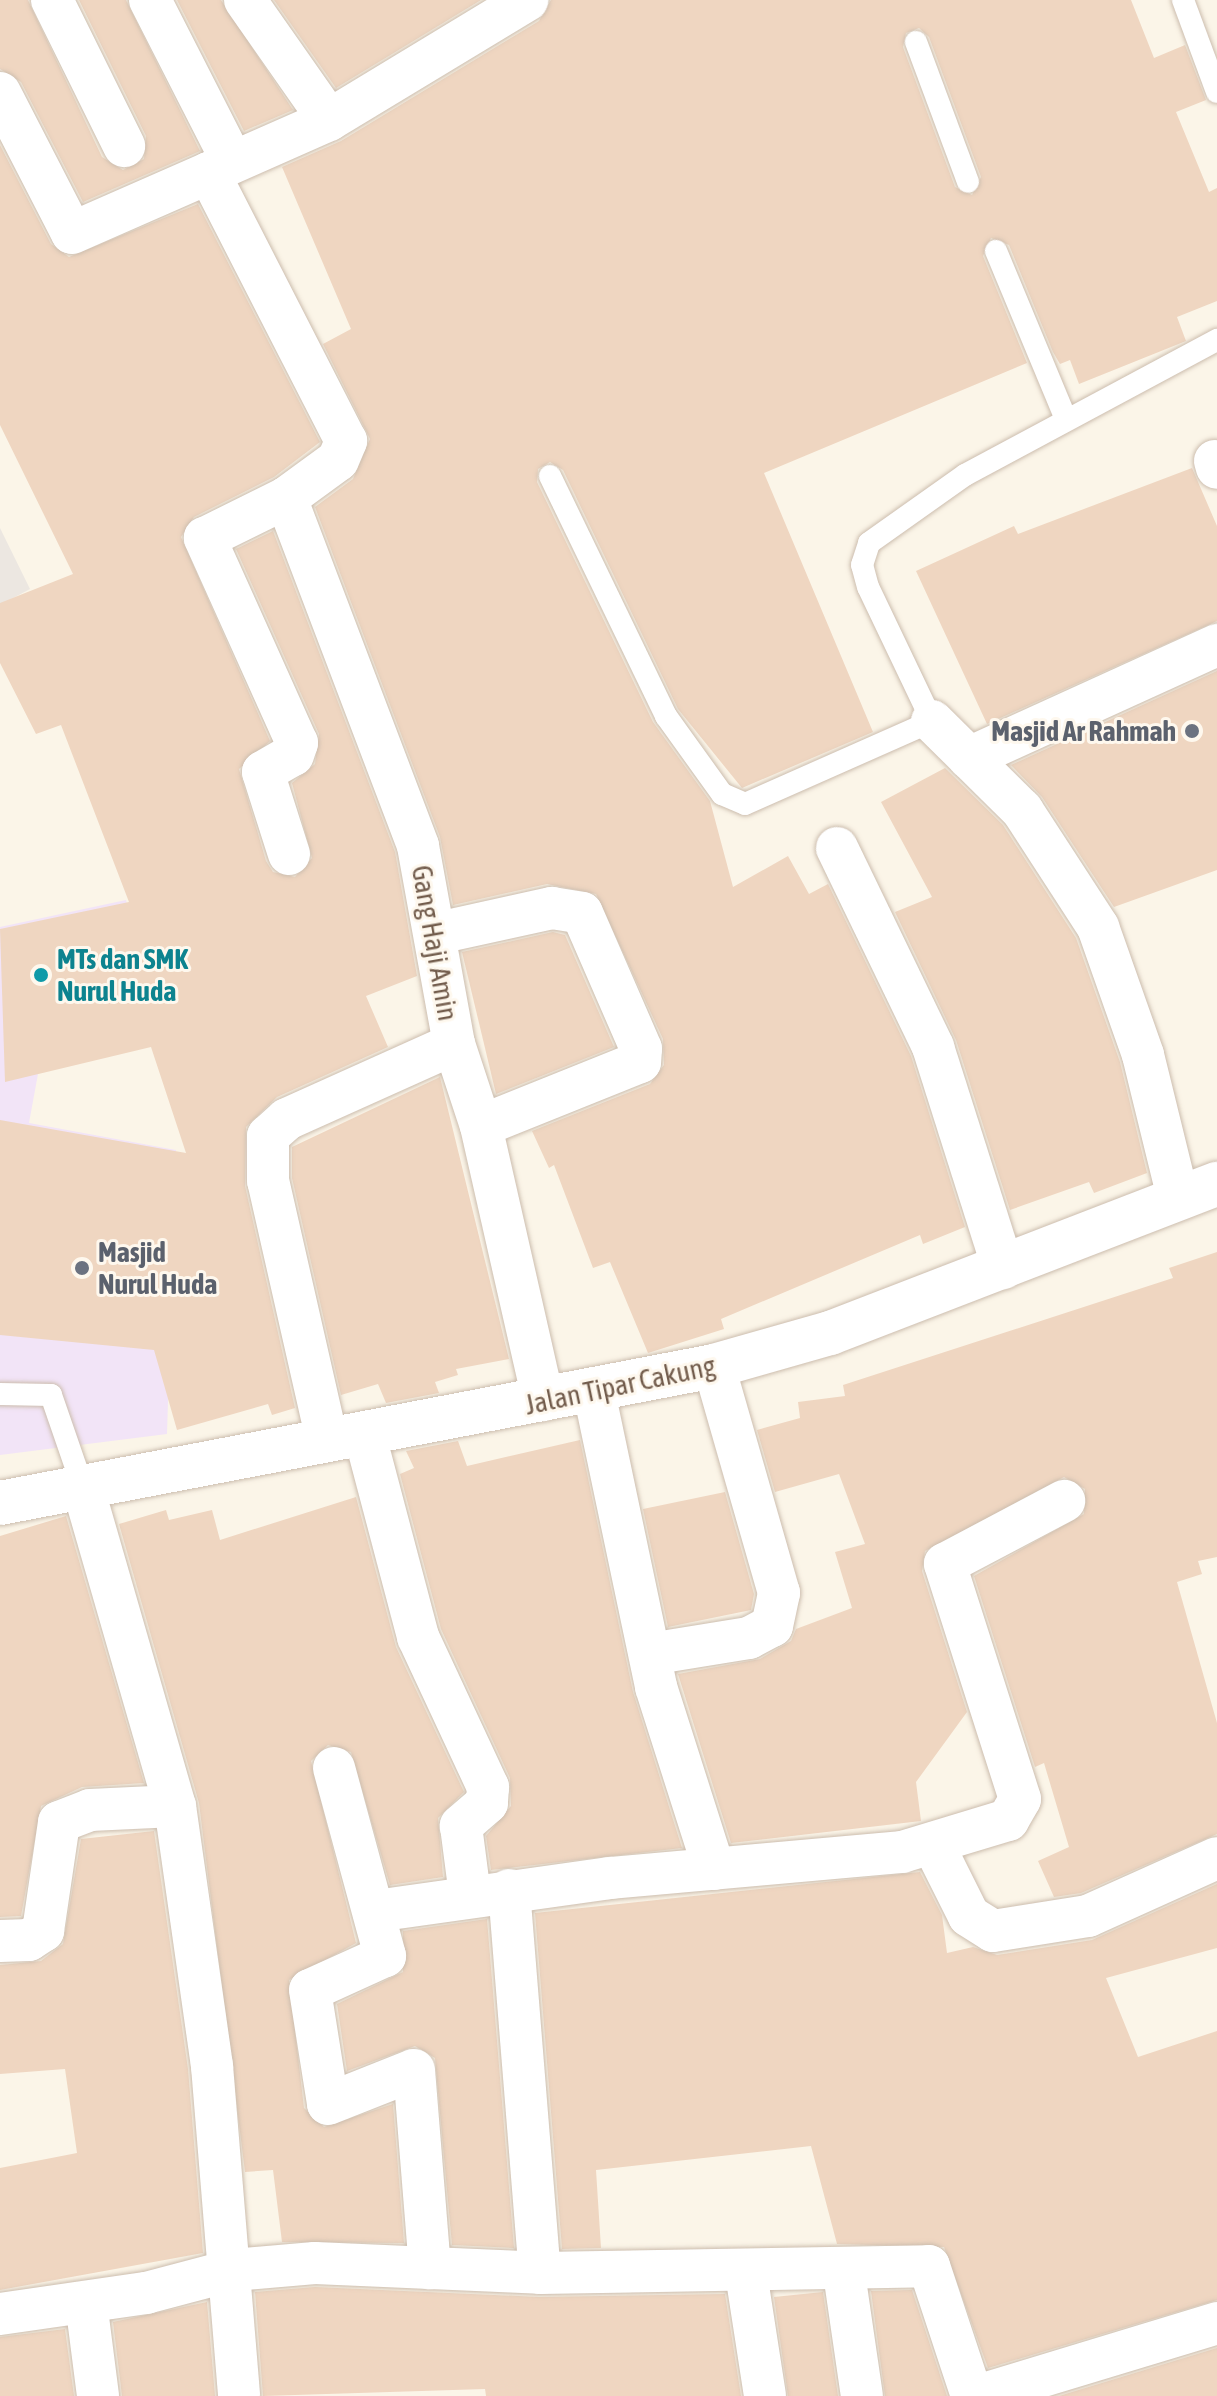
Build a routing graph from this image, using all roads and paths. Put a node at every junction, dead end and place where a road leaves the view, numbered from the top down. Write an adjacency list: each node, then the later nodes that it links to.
1 (52, 0): 10 (street)
2 (150, 0): 11 (street)
3 (245, 0): 9 (street)
4 (527, 0): 9 (street)
5 (1183, 0): 7 (lane)
6 (916, 42): 12 (lane)
7 (1217, 92)
8 (0, 93): 11 (street)
9 (329, 120): 11 (street)
10 (124, 146)
11 (220, 167): 17 (street)
12 (968, 182)
13 (996, 251): 15 (lane)
14 (1217, 340): 15 (lane)
15 (1066, 419): 19 (lane)
16 (550, 476): 19 (lane)
17 (286, 498): 22 (street); 23 (street, Gang Haji Amin)
18 (1217, 645): 20 (street)
19 (932, 721): 20 (street)
20 (969, 758): 26 (street)
21 (837, 848): 27 (street)
22 (289, 854)
23 (438, 933): 24 (street, Gang Haji Amin); 25 (street)
24 (454, 1044): 25 (street, Gang Haji Amin); 32 (street)
25 (481, 1126): 31 (street, Gang Haji Amin)
26 (1198, 1191): 27 (street, Jalan Tipar Cakung)
27 (1003, 1268): 28 (street, Jalan Tipar Cakung)
28 (714, 1366): 29 (street, Jalan Tipar Cakung); 36 (street)
29 (594, 1392): 31 (street, Jalan Tipar Cakung); 36 (street)
30 (0, 1394): 33 (lane)
31 (543, 1400): 32 (street, Jalan Tipar Cakung)
32 (346, 1438): 33 (street, Jalan Tipar Cakung); 42 (street)
33 (84, 1491): 35 (street, Jalan Tipar Cakung); 38 (street)
34 (1064, 1501): 39 (street)
35 (0, 1503)
36 (650, 1654): 41 (street)
37 (334, 1768): 43 (street)
38 (175, 1806): 44 (street); 46 (street)
39 (933, 1844): 40 (street); 41 (street)
40 (1217, 1858)
41 (714, 1869): 42 (street)
42 (490, 1892): 43 (street); 47 (street)
43 (375, 1911): 45 (street)
44 (0, 1941)
45 (430, 2268): 46 (street); 47 (street)
46 (233, 2270): 50 (street); 54 (street)
47 (540, 2273): 48 (street)
48 (746, 2273): 49 (street); 55 (street)
49 (844, 2273): 56 (street); 57 (street)
50 (86, 2302): 51 (street); 53 (street)
51 (0, 2314)
52 (1217, 2323): 57 (street)
53 (98, 2396)
54 (239, 2396)
55 (765, 2396)
56 (862, 2396)
57 (975, 2396)

